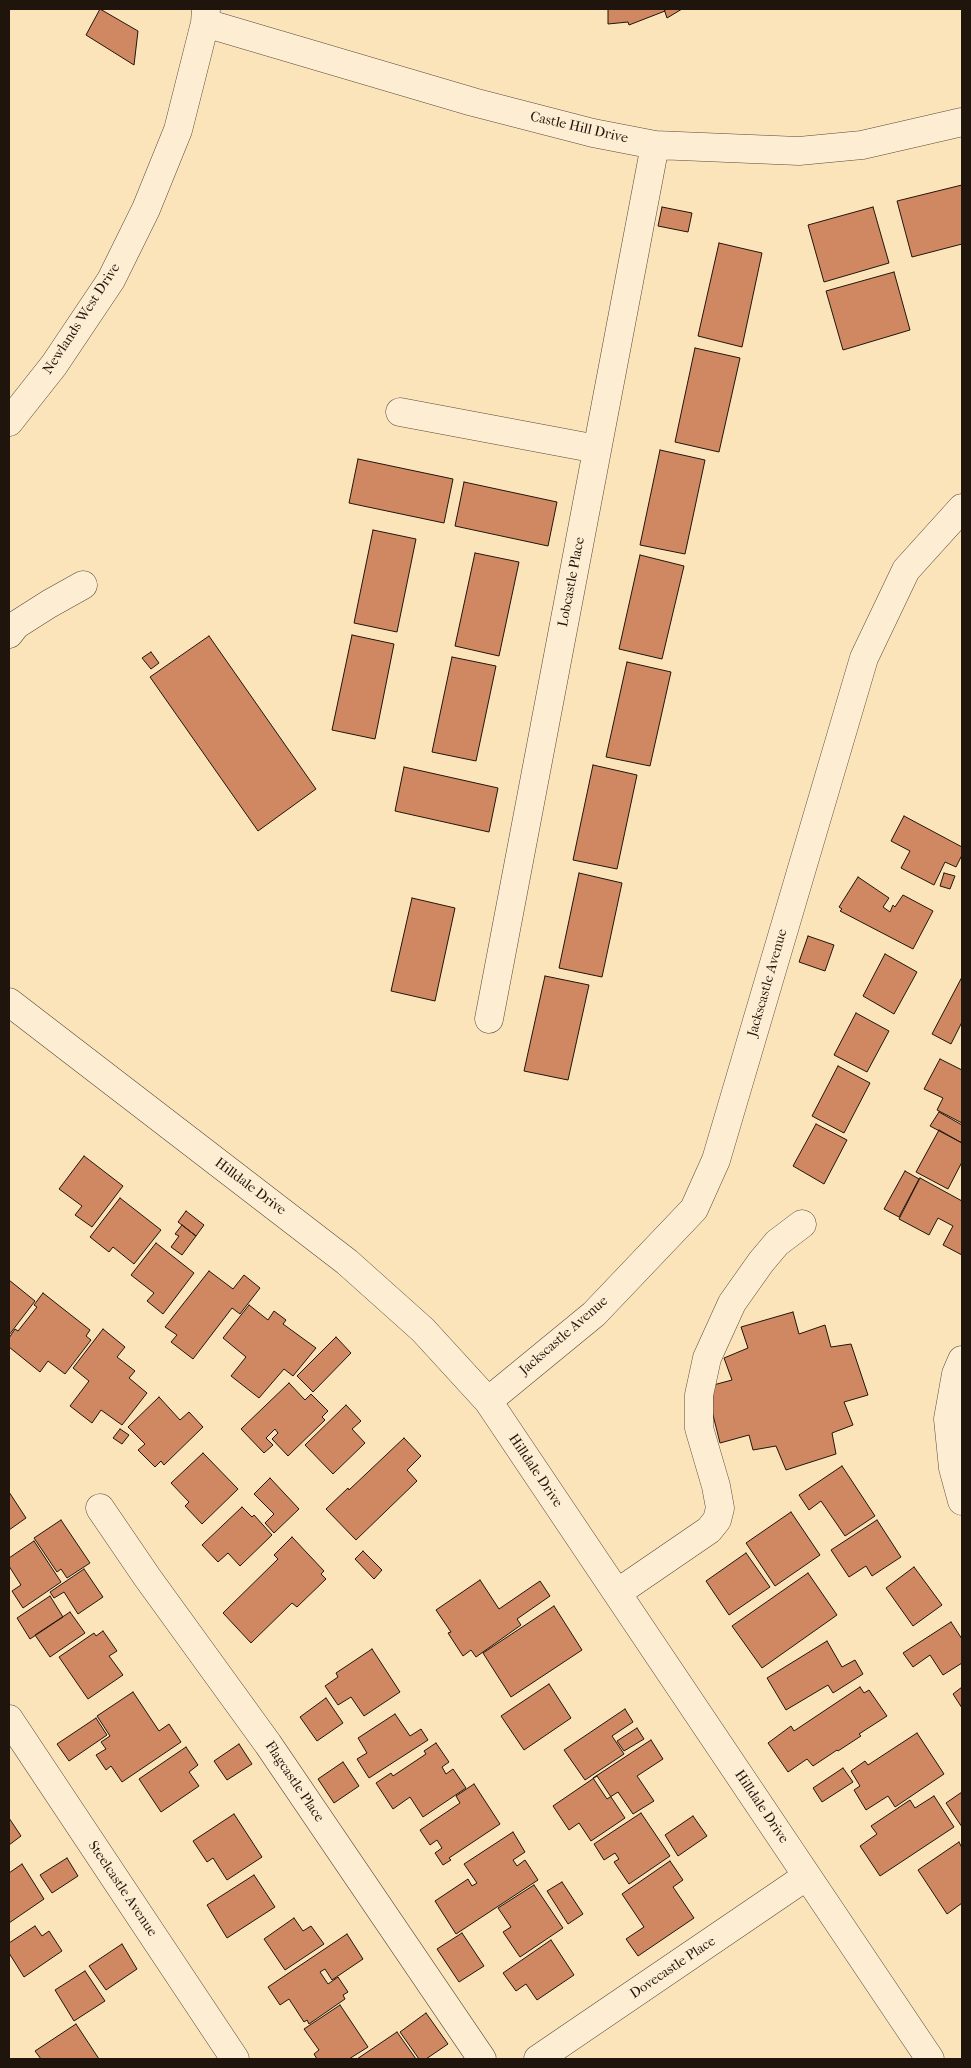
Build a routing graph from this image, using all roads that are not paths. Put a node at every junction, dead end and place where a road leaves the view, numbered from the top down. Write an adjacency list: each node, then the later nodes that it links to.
1 (205, 16): 3 (street, Castle Hill Drive); 5 (street, Newlands West Drive)
2 (962, 122): 3 (street, Castle Hill Drive)
3 (655, 146): 6 (street, Lobcastle Place)
4 (400, 412): 6 (street)
5 (9, 422)
6 (597, 449): 11 (street, Lobcastle Place)
7 (962, 508): 14 (street, Jackscastle Avenue)
8 (83, 585): 9 (street)
9 (9, 634)
10 (9, 1002): 14 (street, Hilldale Drive)
11 (489, 1019)
12 (802, 1224): 17 (street)
13 (962, 1360): 15 (street)
14 (488, 1401): 17 (street, Hilldale Drive)
15 (962, 1501)
16 (100, 1508): 21 (street, Flagcastle Place)
17 (617, 1593): 19 (street, Hilldale Drive)
18 (9, 1720): 20 (street, Steelcastle Avenue)
19 (807, 1876): 22 (street, Dovecastle Place); 23 (street, Hilldale Drive)
20 (234, 2059)
21 (482, 2059)
22 (538, 2059)
23 (930, 2059)

